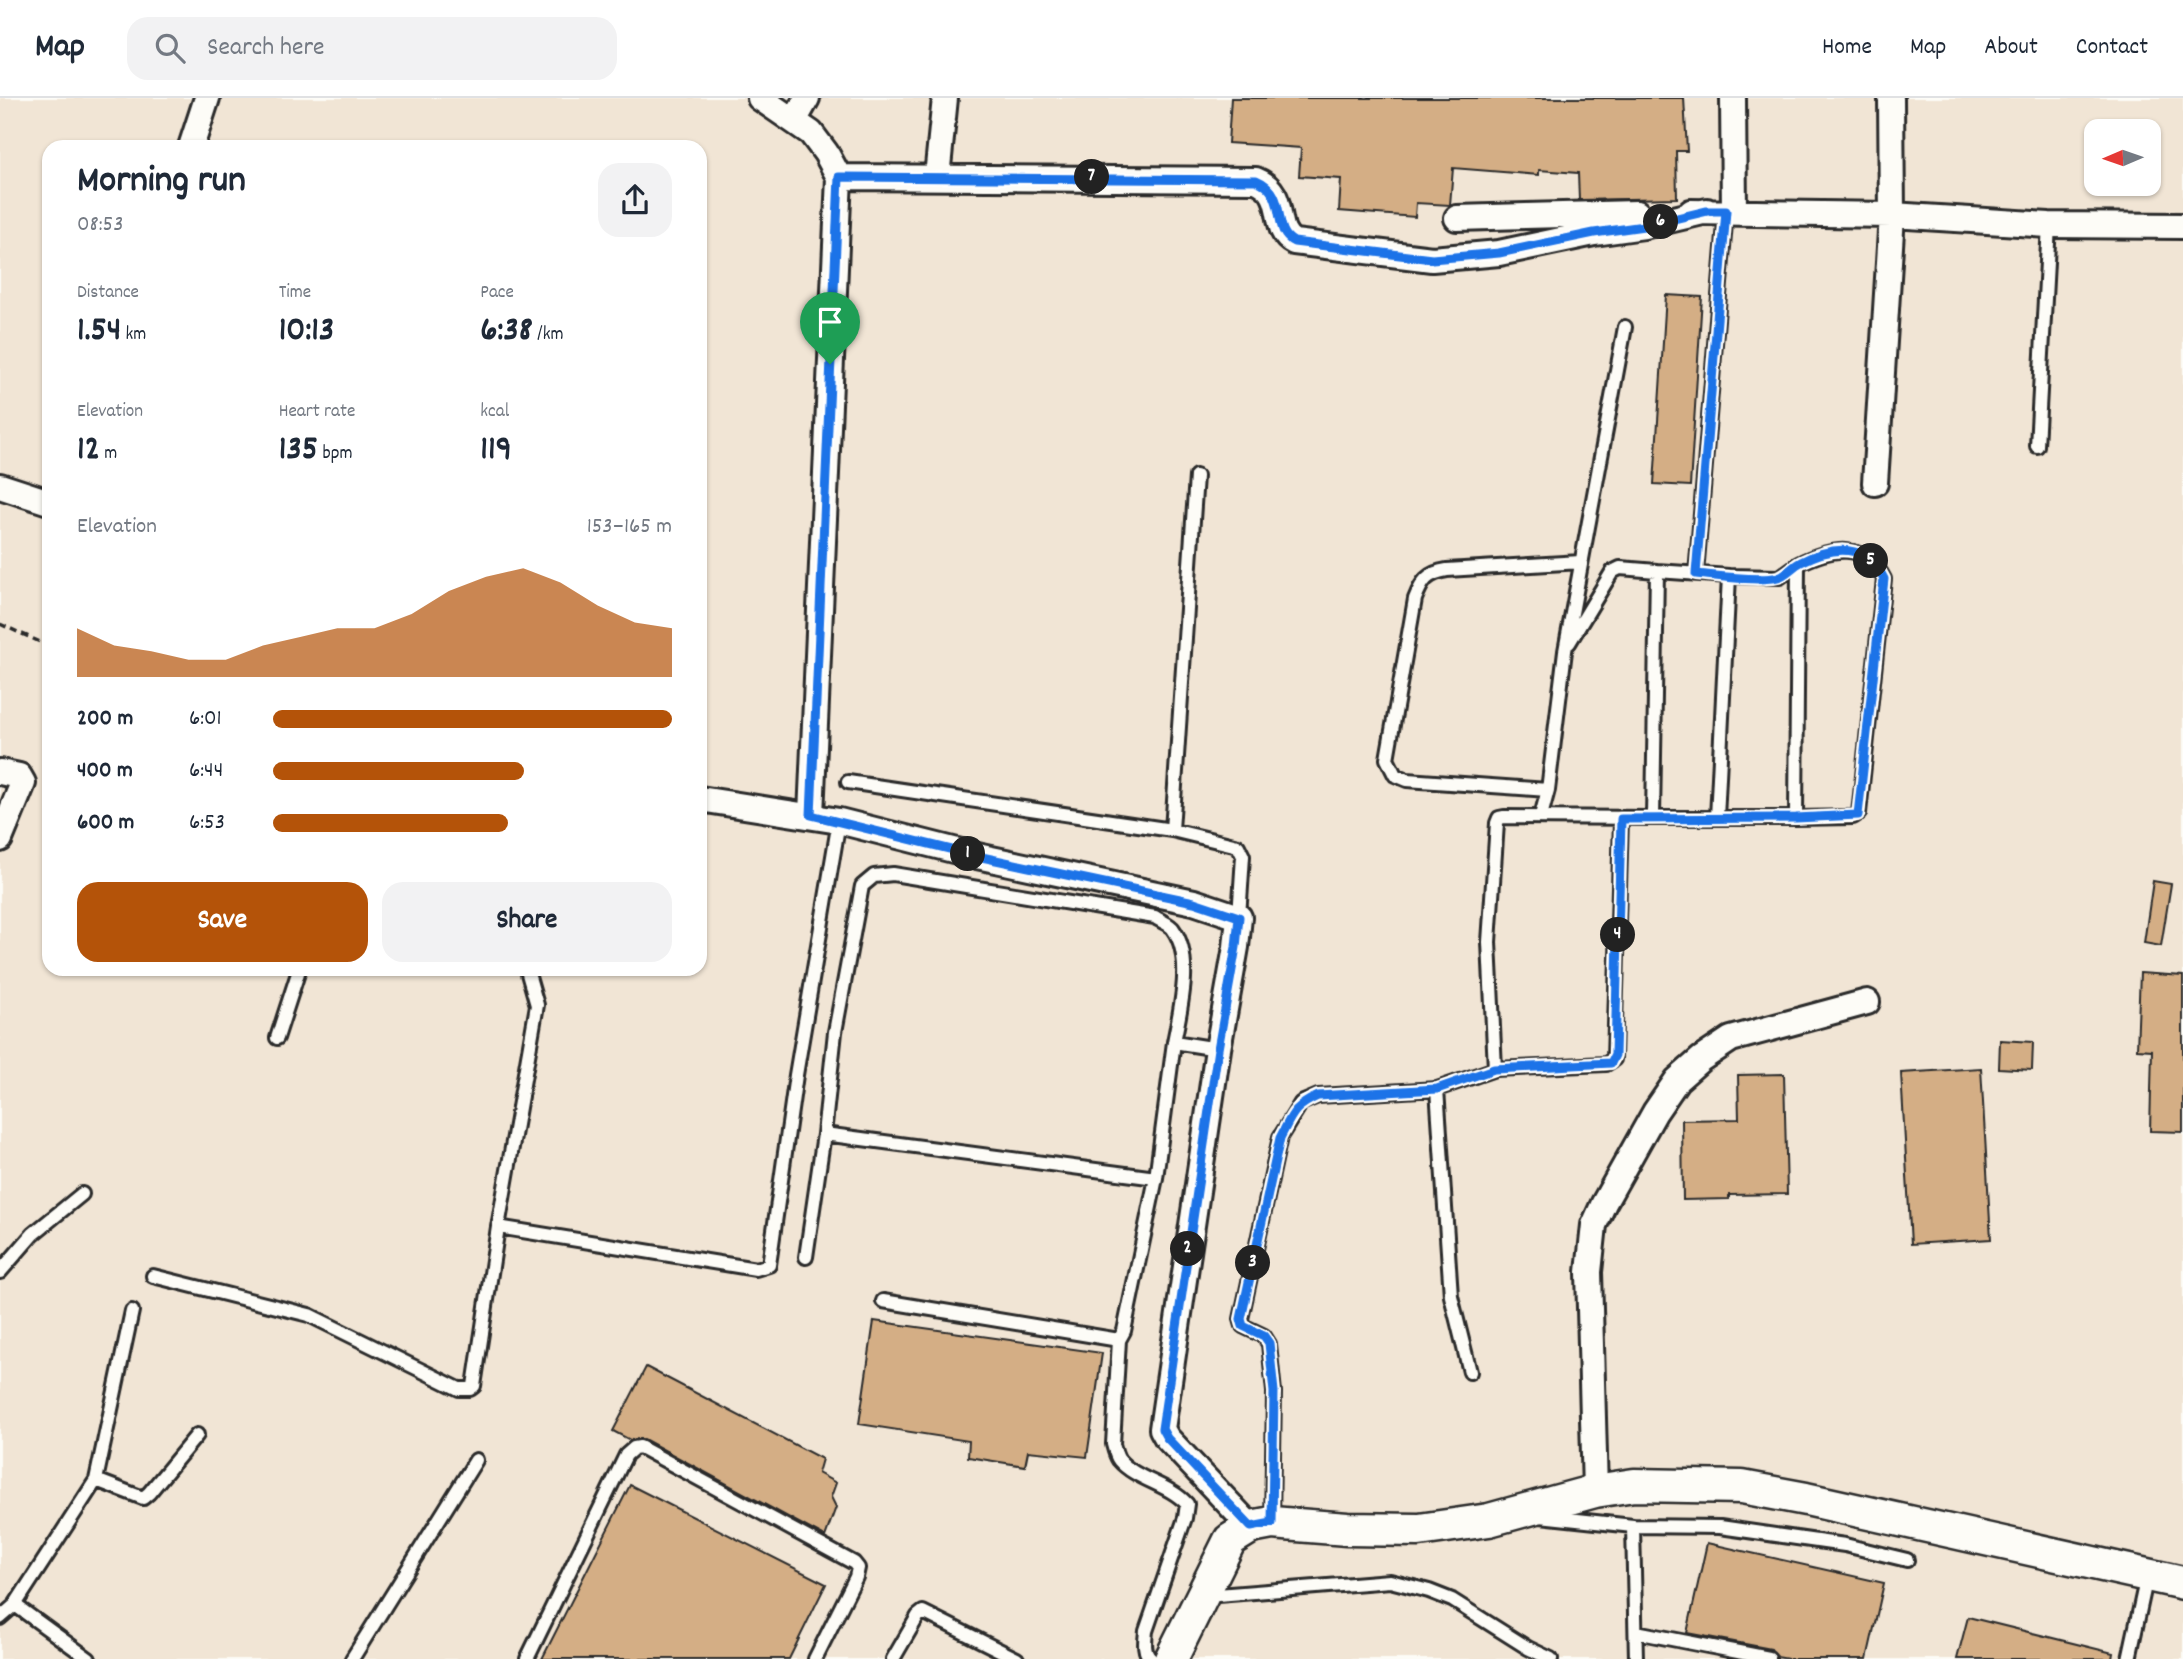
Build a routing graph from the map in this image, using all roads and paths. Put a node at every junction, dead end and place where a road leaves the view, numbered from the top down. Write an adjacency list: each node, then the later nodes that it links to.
1 (207, 98): 8 (street)
2 (760, 98): 7 (street)
3 (807, 98): 7 (street)
4 (944, 98): 10 (street)
5 (1733, 98): 11 (street)
6 (1891, 98): 12 (street)
7 (794, 121): 9 (street)
8 (193, 140)
9 (839, 177): 10 (street); 34 (street)
10 (937, 177): 11 (street)
11 (1722, 211): 12 (street); 13 (street); 25 (lane)
12 (1892, 215): 14 (street); 19 (street)
13 (1457, 218)
14 (2049, 225): 15 (street); 17 (lane)
15 (2183, 226)
16 (1625, 327): 22 (lane)
17 (2037, 446)
18 (1196, 476): 41 (lane)
19 (1875, 483)
20 (0, 486): 21 (street)
21 (42, 500)
22 (1581, 562): 29 (lane); 32 (lane)
23 (1798, 564): 26 (lane); 38 (lane); 38 (lane)
24 (1657, 571): 25 (lane); 29 (lane); 36 (lane)
25 (1696, 574): 26 (lane)
26 (1729, 576): 37 (lane)
27 (0, 624): 28 (path)
28 (42, 643)
29 (1565, 650): 32 (lane)
30 (0, 772): 42 (street)
31 (848, 782): 41 (lane)
32 (1548, 790): 35 (lane)
33 (707, 800): 34 (street)
34 (811, 815): 40 (street)
35 (1541, 816): 39 (lane); 50 (lane)
36 (1653, 818): 37 (lane); 39 (lane)
37 (1717, 818): 38 (lane)
38 (1796, 818)
39 (1621, 819): 50 (lane)
40 (839, 821): 43 (street); 55 (lane)
41 (1172, 830): 43 (lane)
42 (0, 839)
43 (1239, 917): 49 (street)
44 (297, 976): 47 (lane)
45 (529, 976): 55 (lane)
46 (1867, 1002): 66 (street)
47 (277, 1038)
48 (1174, 1042): 49 (lane); 52 (lane); 53 (lane)
49 (1218, 1049): 68 (street)
50 (1494, 1069): 51 (lane)
51 (1437, 1089): 62 (lane); 68 (lane)
52 (824, 1134): 53 (lane); 56 (lane)
53 (1156, 1178): 61 (lane)
54 (82, 1194): 57 (lane)
55 (498, 1227): 58 (lane)
56 (806, 1257)
57 (0, 1272)
58 (153, 1276)
59 (883, 1301): 61 (lane)
60 (132, 1311): 65 (lane)
61 (1119, 1340): 84 (lane)
62 (1470, 1372)
63 (197, 1435): 65 (lane)
64 (476, 1460): 79 (lane)
65 (96, 1480): 74 (lane)
66 (1595, 1491): 67 (street); 71 (street)
67 (1513, 1514): 68 (street); 69 (lane)
68 (1262, 1525): 73 (street)
69 (1633, 1526): 70 (lane); 76 (lane)
70 (1907, 1560)
71 (2147, 1576): 72 (street); 88 (lane)
72 (2183, 1583)
73 (1201, 1596): 85 (street); 86 (lane)
74 (15, 1605): 75 (lane); 78 (lane)
75 (0, 1618)
76 (1636, 1632): 77 (lane); 87 (lane)
77 (1769, 1658)
78 (89, 1659)
79 (352, 1659)
80 (527, 1659): 81 (lane)
81 (816, 1659)
82 (893, 1659): 83 (lane)
83 (1017, 1659)
84 (1151, 1659)
85 (1171, 1659)
86 (1551, 1659)
87 (1636, 1659)
88 (2129, 1659)

